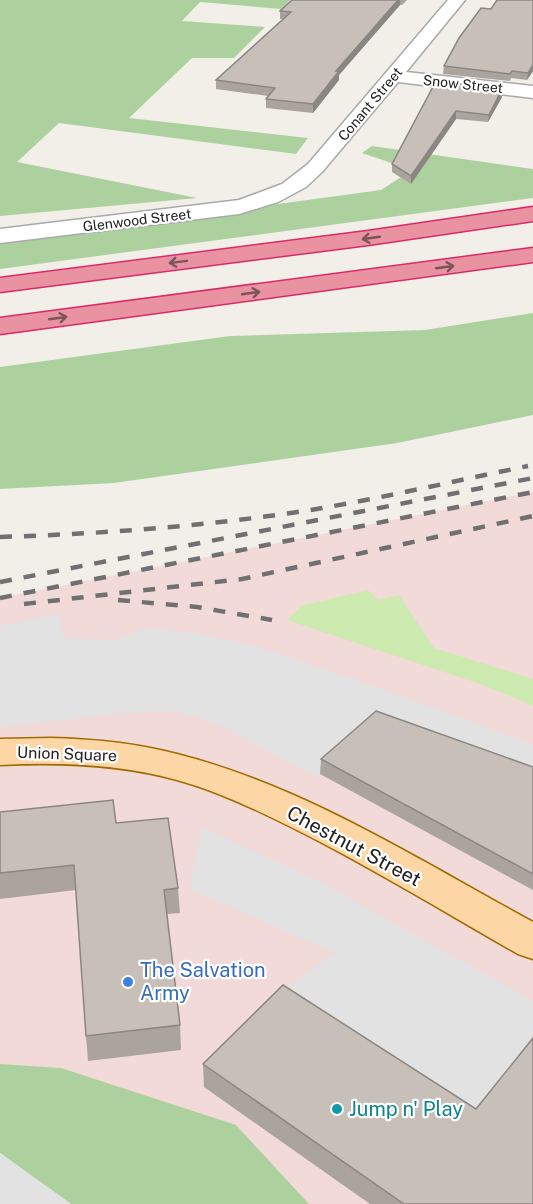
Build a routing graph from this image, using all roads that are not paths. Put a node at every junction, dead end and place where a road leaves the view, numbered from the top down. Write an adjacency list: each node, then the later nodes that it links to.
1 (458, 0): 2 (street, Conant Street)
2 (393, 76): 3 (street, Snow Street); 4 (street, Conant Street)
3 (533, 92)
4 (274, 198): 6 (street, Glenwood Street)
5 (533, 214): 8 (highway, one-way to 8)
6 (0, 236)
7 (533, 255): 9 (highway, one-way to 7)
8 (0, 285)
9 (0, 326)
10 (0, 752): 11 (main road, Union Square)
11 (168, 765): 12 (main road, Chestnut Street)
12 (533, 942)

